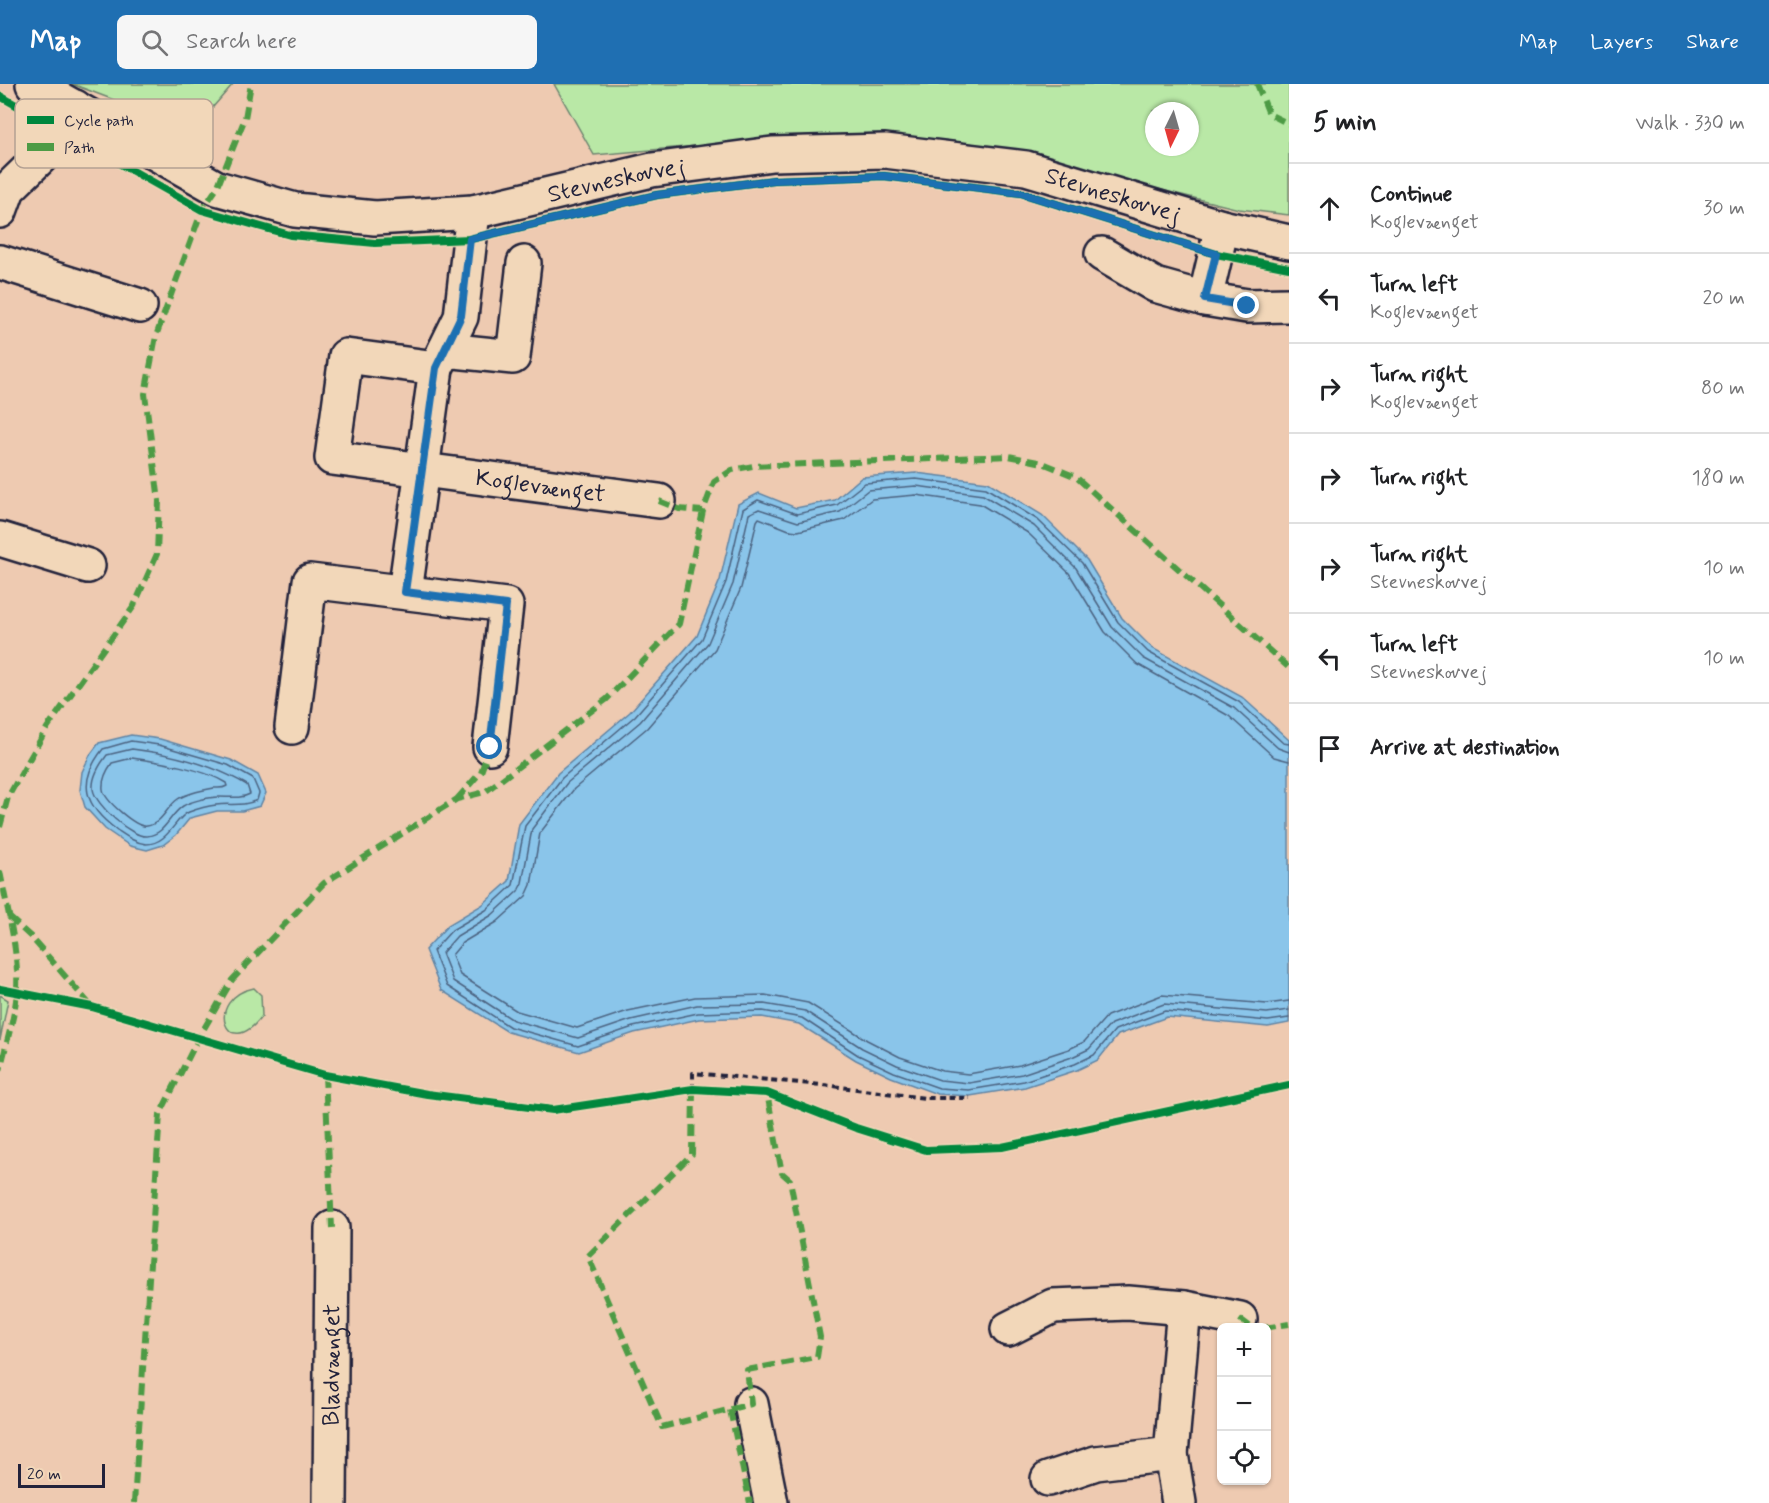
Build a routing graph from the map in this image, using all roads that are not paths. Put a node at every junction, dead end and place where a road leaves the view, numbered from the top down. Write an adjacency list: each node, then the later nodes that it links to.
1 (33, 84): 2 (street, Stevneskovvej)
2 (62, 99)
3 (30, 168): 5 (street)
4 (182, 168): 6 (street, Stevneskovvej)
5 (0, 211)
6 (474, 212): 7 (street, Stevneskovvej); 15 (street)
7 (1222, 227): 8 (street, Stevneskovvej); 12 (street)
8 (1289, 242)
9 (1102, 254): 12 (street)
10 (0, 262): 14 (street)
11 (524, 263): 15 (street, Koglevænget)
12 (1205, 299): 13 (street)
13 (1289, 305)
14 (140, 306)
15 (440, 359): 16 (street); 16 (street, Koglevænget)
16 (422, 470): 17 (street, Koglevænget); 20 (street)
17 (659, 501)
18 (0, 539): 19 (street)
19 (88, 566)
20 (405, 592): 21 (street); 22 (street)
21 (292, 727)
22 (490, 747)
23 (332, 1228): 30 (street, Bladvænget)
24 (1184, 1308): 25 (street); 26 (street); 28 (street)
25 (1240, 1319)
26 (1008, 1329)
27 (751, 1404): 31 (street)
28 (1172, 1454): 29 (street); 32 (street)
29 (1048, 1479)
30 (330, 1503)
31 (771, 1503)
32 (1179, 1503)

